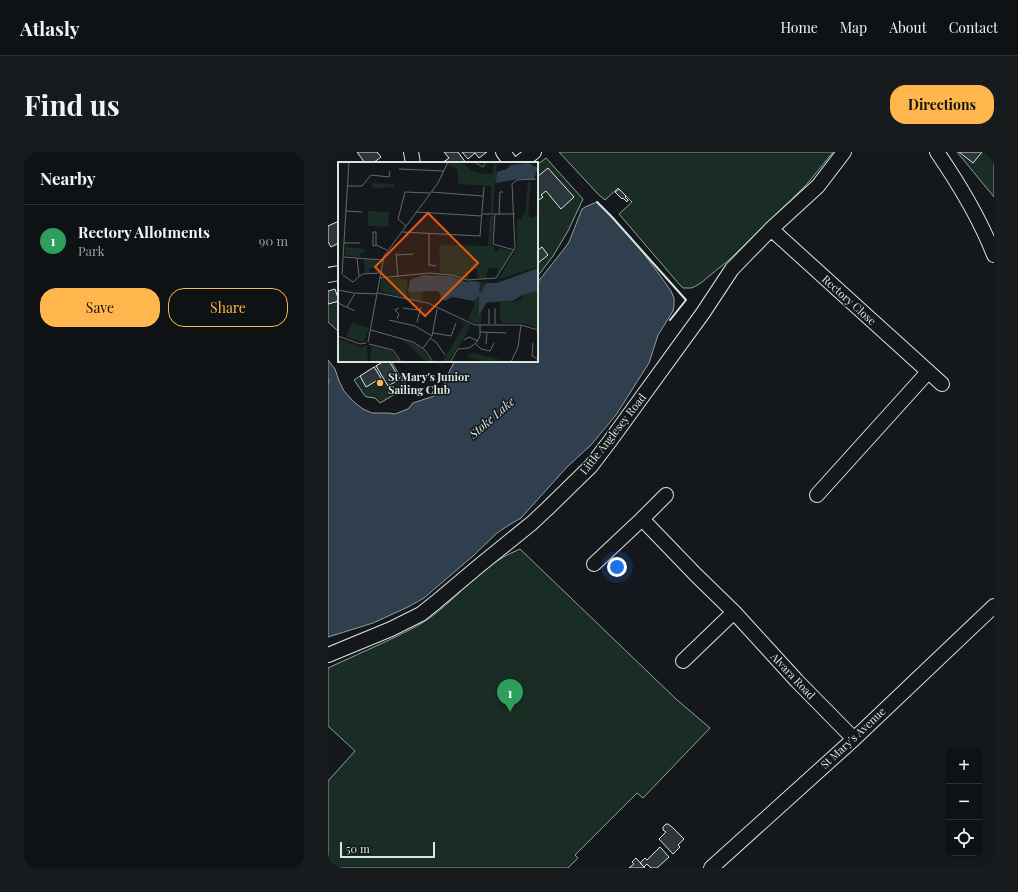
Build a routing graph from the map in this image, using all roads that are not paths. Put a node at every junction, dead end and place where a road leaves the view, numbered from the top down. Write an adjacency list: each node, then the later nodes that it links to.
1 (411, 152): 6 (street)
2 (503, 152): 7 (street)
3 (534, 152): 8 (street)
4 (844, 152): 9 (street, Little Anglesey Road)
5 (937, 152): 10 (street)
6 (412, 162)
7 (511, 162)
8 (520, 162)
9 (771, 229): 13 (street, Rectory Close); 21 (street, Little Anglesey Road)
10 (992, 246)
11 (338, 273): 12 (street)
12 (328, 275)
13 (928, 372): 14 (street, Rectory Close); 16 (street)
14 (942, 384)
15 (666, 495): 17 (street)
16 (817, 495)
17 (642, 519): 18 (street); 20 (street, Alvara Road)
18 (594, 564)
19 (994, 606): 23 (street, St Mary's Avenue)
20 (734, 612): 22 (street); 23 (street, Alvara Road)
21 (328, 655)
22 (683, 661)
23 (854, 739): 24 (street, St Mary's Avenue)
24 (711, 868)

